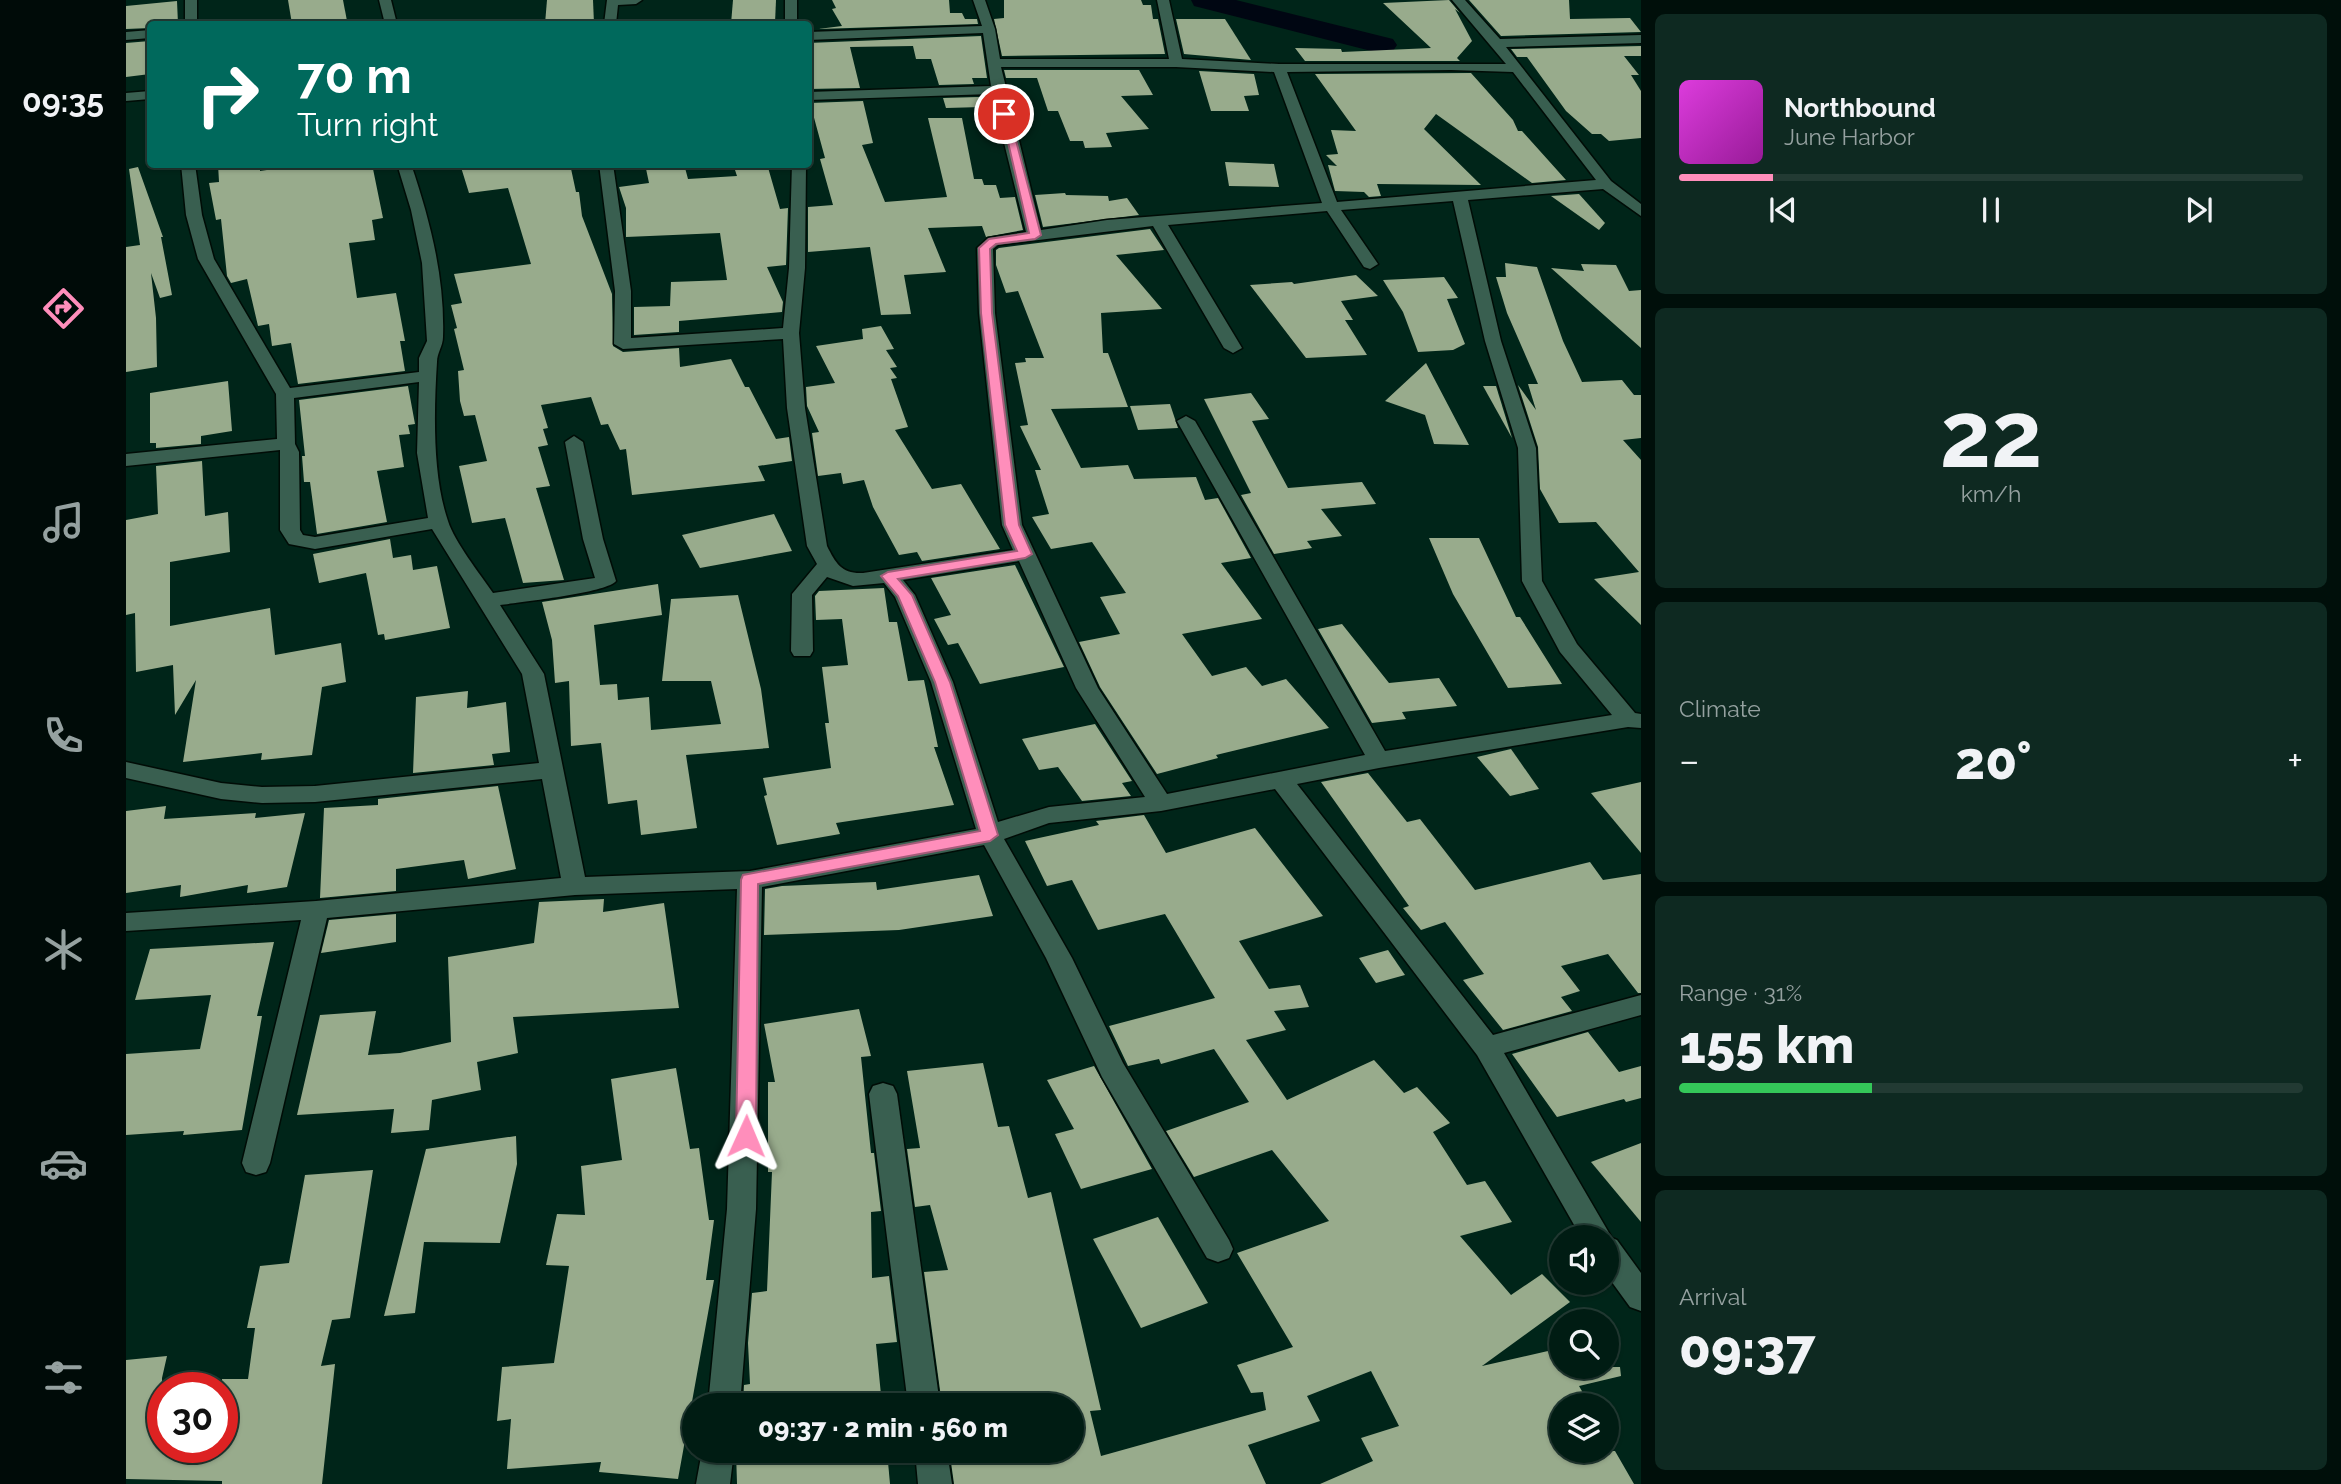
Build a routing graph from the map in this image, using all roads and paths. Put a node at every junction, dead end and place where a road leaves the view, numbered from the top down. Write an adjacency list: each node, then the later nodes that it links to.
1 (191, 0): 9 (street)
2 (385, 0): 10 (street)
3 (636, 0): 7 (street)
4 (791, 0): 12 (street)
5 (979, 0): 13 (street)
6 (1458, 0): 18 (street)
7 (614, 1): 11 (street)
8 (1163, 1): 19 (street)
9 (191, 21)
10 (390, 21)
11 (611, 21)
12 (791, 21)
13 (989, 29): 16 (street); 20 (street)
14 (147, 34): 15 (street)
15 (126, 36)
16 (812, 36)
17 (1641, 39): 18 (street)
18 (1497, 43): 22 (street)
19 (1176, 62): 20 (street); 21 (street)
20 (994, 63): 23 (street)
21 (1279, 68): 22 (street); 33 (street)
22 (1514, 68): 31 (street)
23 (998, 90): 25 (street); 36 (street)
24 (147, 95): 26 (street)
25 (812, 96)
26 (126, 97)
27 (188, 168): 41 (street)
28 (405, 168): 40 (street)
29 (607, 168): 38 (street)
30 (799, 168): 38 (street)
31 (1606, 184): 32 (street); 34 (street)
32 (1460, 195): 33 (street); 52 (street)
33 (1331, 205): 35 (street); 37 (street)
34 (1641, 211)
35 (1158, 221): 36 (street); 39 (street)
36 (1035, 235): 47 (street)
37 (1370, 264)
38 (791, 333): 48 (street)
39 (1233, 348)
40 (428, 376): 41 (street); 46 (street)
41 (285, 394): 44 (street)
42 (1186, 421): 53 (street)
43 (574, 442): 50 (street)
44 (286, 444): 45 (street); 46 (street)
45 (126, 460)
46 (438, 522): 50 (street)
47 (1025, 554): 49 (street); 57 (street)
48 (825, 567): 49 (street); 51 (street)
49 (888, 576): 58 (street)
50 (489, 600): 54 (street)
51 (802, 652)
52 (1634, 720): 53 (street)
53 (1379, 760): 56 (street)
54 (553, 769): 55 (street); 60 (street)
55 (126, 770)
56 (1280, 779): 57 (street); 64 (street)
57 (1161, 803): 58 (street)
58 (990, 835): 59 (street); 68 (street)
59 (750, 880): 60 (street); 71 (street)
60 (575, 886): 61 (street)
61 (316, 909): 62 (street); 66 (street)
62 (126, 922)
63 (1641, 1005): 64 (street)
64 (1487, 1047): 67 (street)
65 (883, 1094): 72 (street)
66 (256, 1164)
67 (1589, 1225)
68 (1218, 1249)
69 (1619, 1267): 70 (street)
70 (1641, 1297)
71 (726, 1393)
72 (922, 1393)
73 (716, 1463): 75 (street)
74 (932, 1463): 76 (street)
75 (713, 1484)
76 (935, 1484)

